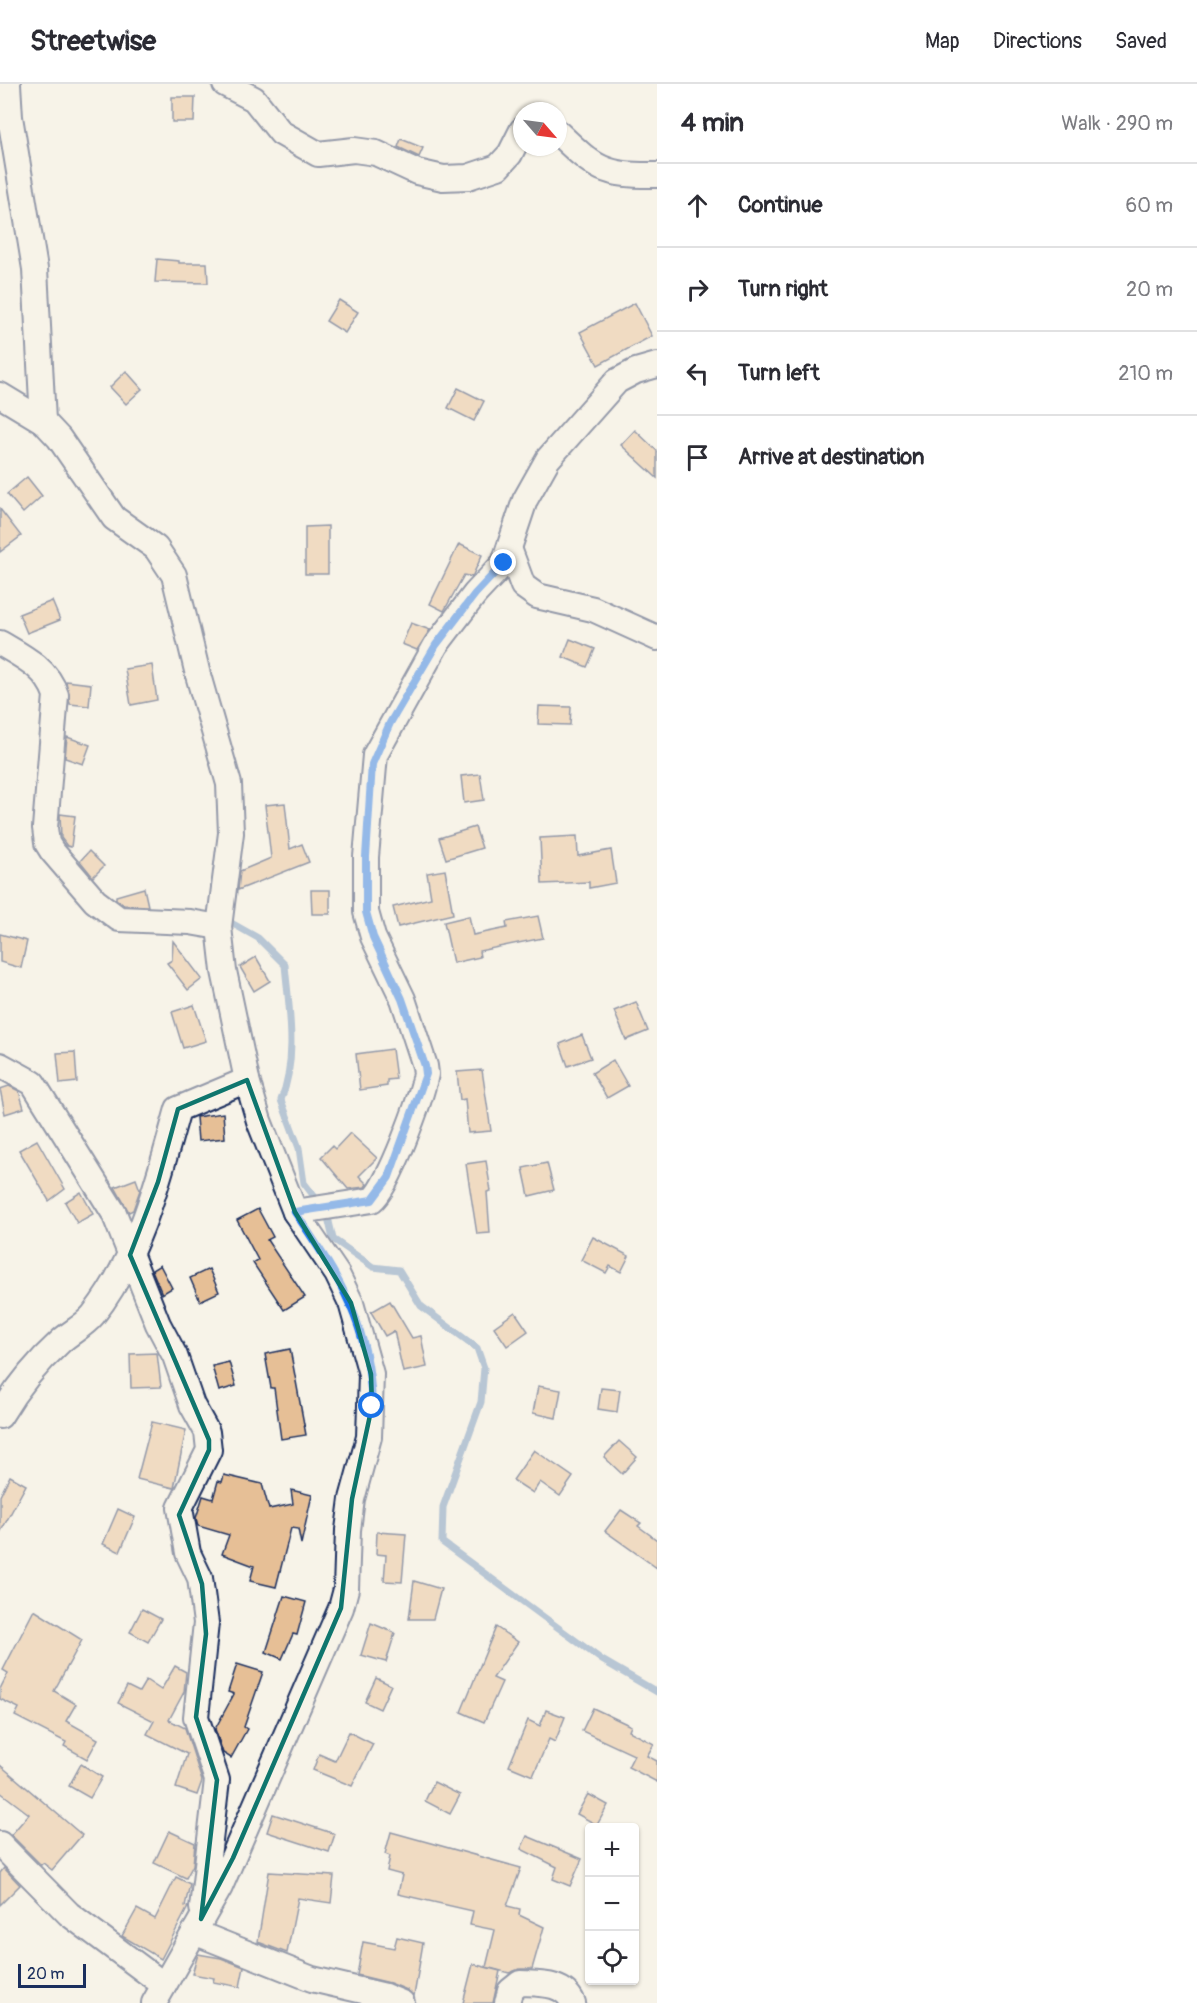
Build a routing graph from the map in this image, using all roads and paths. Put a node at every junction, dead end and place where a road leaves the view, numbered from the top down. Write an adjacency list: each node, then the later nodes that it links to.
1 (8, 84): 8 (street)
2 (225, 84): 4 (street)
3 (567, 142): 5 (street)
4 (513, 148)
5 (657, 175)
6 (657, 366): 9 (street)
7 (0, 394): 8 (street)
8 (42, 421): 12 (street)
9 (510, 552): 10 (street); 15 (street)
10 (657, 638)
11 (0, 643): 12 (street)
12 (219, 927): 14 (street)
13 (0, 1065): 16 (street)
14 (247, 1080): 15 (street); 16 (street)
15 (295, 1212): 19 (street)
16 (130, 1256): 17 (street); 19 (street)
17 (0, 1416)
18 (0, 1844): 20 (street)
19 (197, 1926): 20 (street); 21 (street)
20 (159, 1994)
21 (402, 2003)
22 (507, 2003): 23 (street)
23 (573, 2003)

